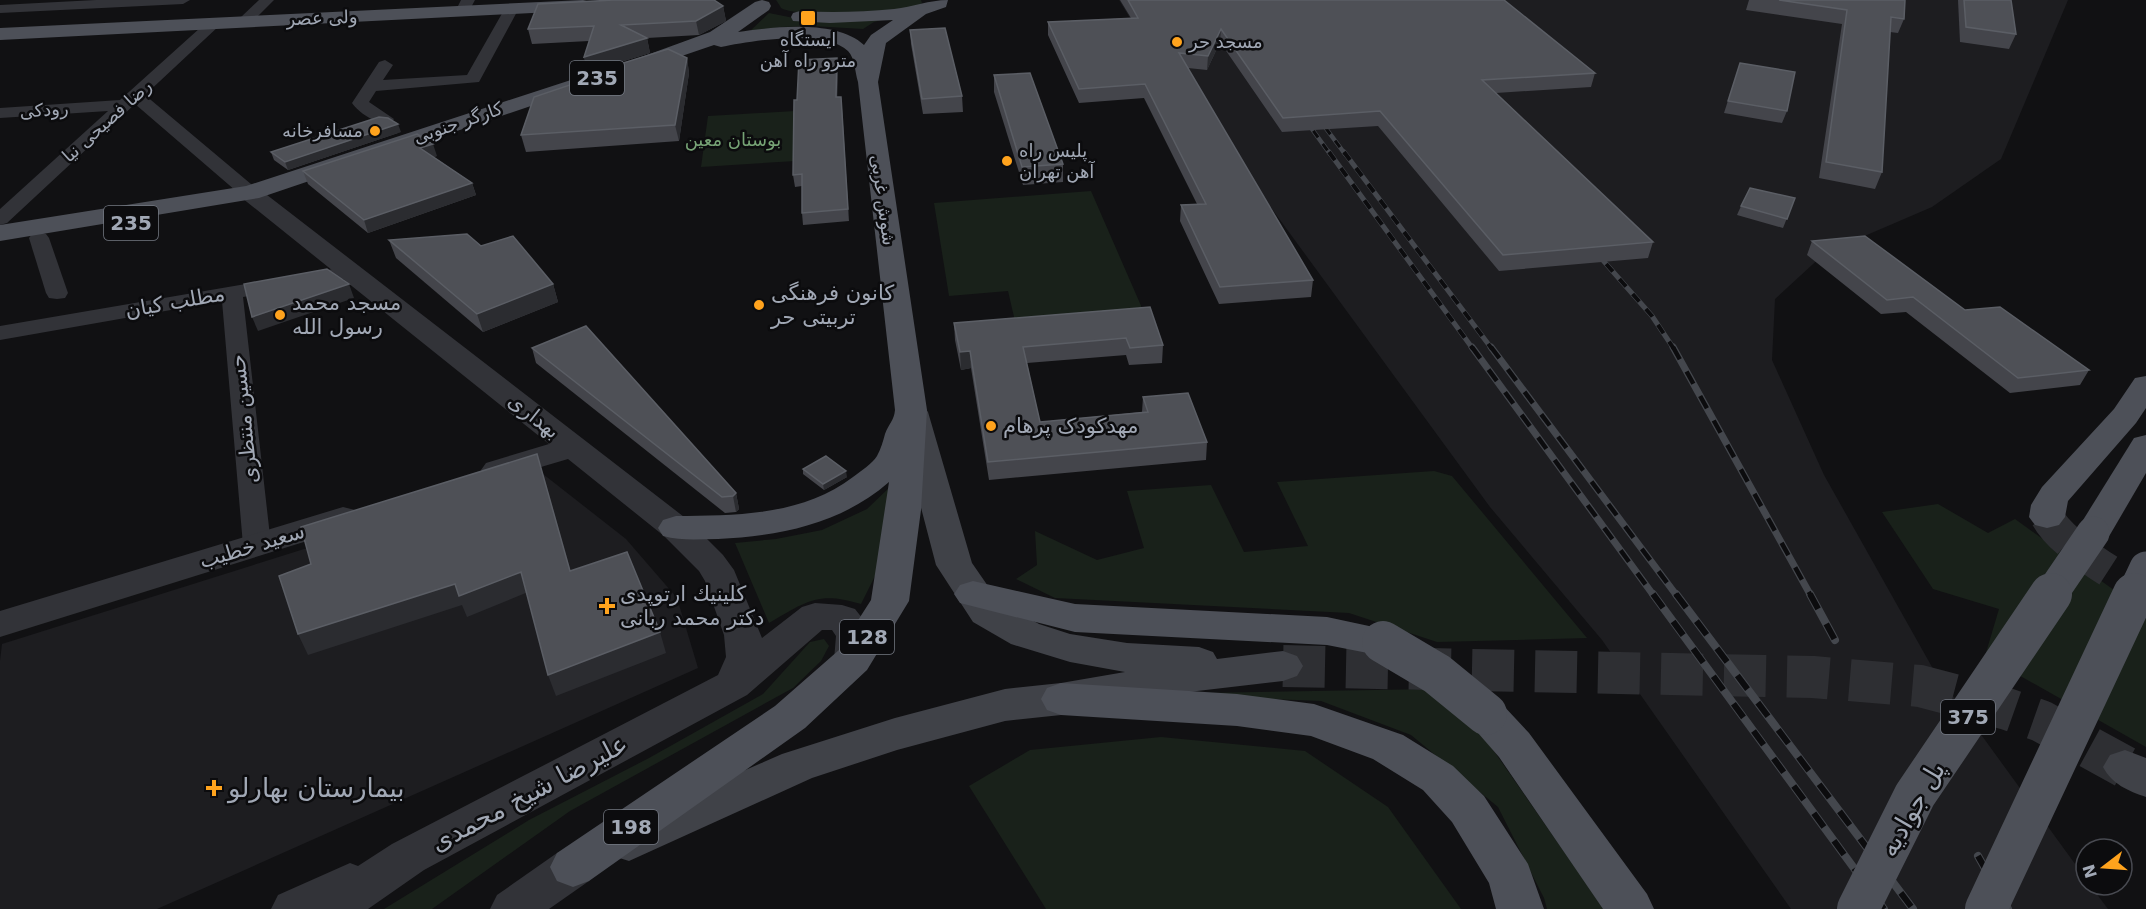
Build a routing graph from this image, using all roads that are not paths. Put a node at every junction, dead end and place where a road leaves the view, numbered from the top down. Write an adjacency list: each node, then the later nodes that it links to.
1 (183, 0): 7 (street)
2 (267, 0): 10 (street)
3 (939, 0): 9 (main road, شوش غربی)
4 (761, 3): 9 (main road); 13 (main road, کارگر جنوبی / 235)
5 (606, 5): 8 (main road, ولی عصر)
6 (465, 6): 8 (main road, ولی عصر); 10 (main road, ولی عصر)
7 (0, 9)
8 (511, 9): 16 (street)
9 (918, 12): 15 (main road, شوش غربی / 128)
10 (245, 21): 11 (main road, ولی عصر)
11 (215, 22): 12 (main road, ولی عصر); 17 (street, رضا فصیحی نیا)
12 (0, 34)
13 (695, 47): 15 (main road); 20 (main road, کارگر جنوبی / 235)
14 (385, 65): 16 (street)
15 (868, 82): 30 (main road, شوش غربی / 128)
16 (372, 86): 19 (street)
17 (130, 100): 18 (street, رودکی); 20 (street); 21 (street, رضا فصیحی نیا)
18 (0, 114)
19 (385, 119)
20 (256, 197): 22 (main road, کارگر جنوبی / 235); 23 (main road, کارگر جنوبی / 235); 25 (street, بهداری)
21 (0, 219)
22 (0, 233)
23 (39, 238): 24 (main road, کارگر جنوبی / 235); 27 (street)
24 (0, 244)
25 (351, 272): 26 (street, مطلب کیان); 32 (street, بهداری)
26 (232, 292): 28 (street, مطلب کیان); 37 (street, حسین منتظری)
27 (57, 293)
28 (0, 333)
29 (2146, 385): 35 (main road)
30 (911, 410): 36 (main road); 39 (main road); 41 (main road, 128)
31 (2146, 445): 52 (main road, پل جوادیه / 375, bridge)
32 (573, 447): 33 (street); 36 (street, بهداری)
33 (471, 478)
34 (370, 510): 37 (street, سعید خطیب)
35 (2047, 517)
36 (676, 528): 42 (street, بهداری)
37 (257, 545): 40 (street, سعید خطیب)
38 (2146, 568): 53 (main road, bridge)
39 (973, 594): 43 (main road); 51 (main road, bridge)
40 (0, 624)
41 (853, 660): 42 (street, علیرضا شیخ محمدی); 44 (main road, 128)
42 (733, 685): 45 (street, علیرضا شیخ محمدی)
43 (1061, 699): 46 (main road); 50 (main road)
44 (688, 786): 46 (main road, 198)
45 (408, 856): 47 (street); 48 (street, علیرضا شیخ محمدی)
46 (573, 867): 49 (street, 198)
47 (294, 909)
48 (331, 909)
49 (513, 909)
50 (1520, 909)
51 (1630, 909)
52 (1858, 909)
53 (1986, 909)

